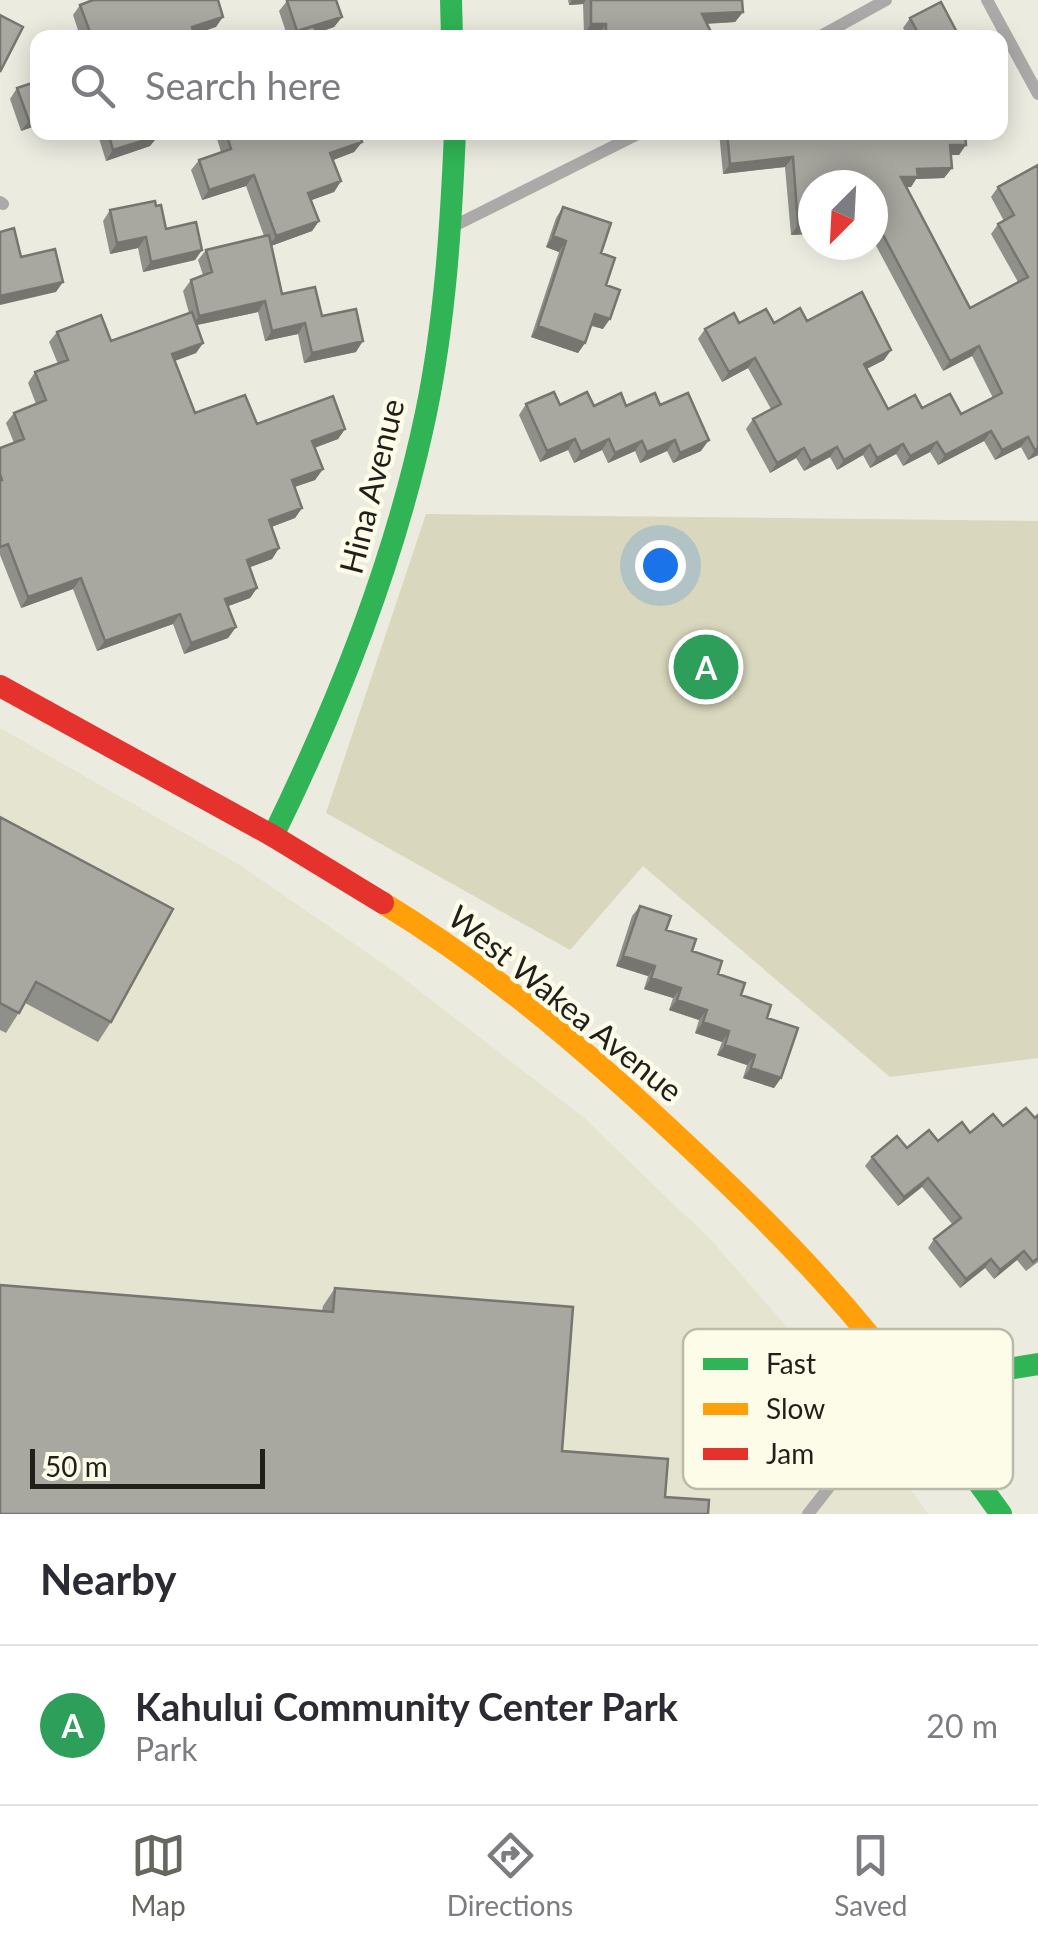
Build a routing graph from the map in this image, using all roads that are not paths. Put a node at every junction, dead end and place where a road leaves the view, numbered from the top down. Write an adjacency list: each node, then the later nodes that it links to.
1 (451, 0): 4 (street)
2 (886, 0): 5 (lane)
3 (988, 0): 6 (lane)
4 (452, 30)
5 (832, 30)
6 (1004, 30)
7 (1008, 38): 8 (lane)
8 (1038, 94)
9 (454, 140): 11 (street, Hina Avenue)
10 (626, 140): 11 (lane)
11 (452, 228): 13 (street, Hina Avenue)
12 (0, 686): 13 (street, West Wakea Avenue)
13 (273, 836): 14 (street, West Wakea Avenue)
14 (867, 1329)
15 (1038, 1364): 16 (street)
16 (1013, 1368)
17 (827, 1489): 19 (lane)
18 (983, 1489): 20 (street, West Wakea Avenue)
19 (808, 1514)
20 (1001, 1514)

